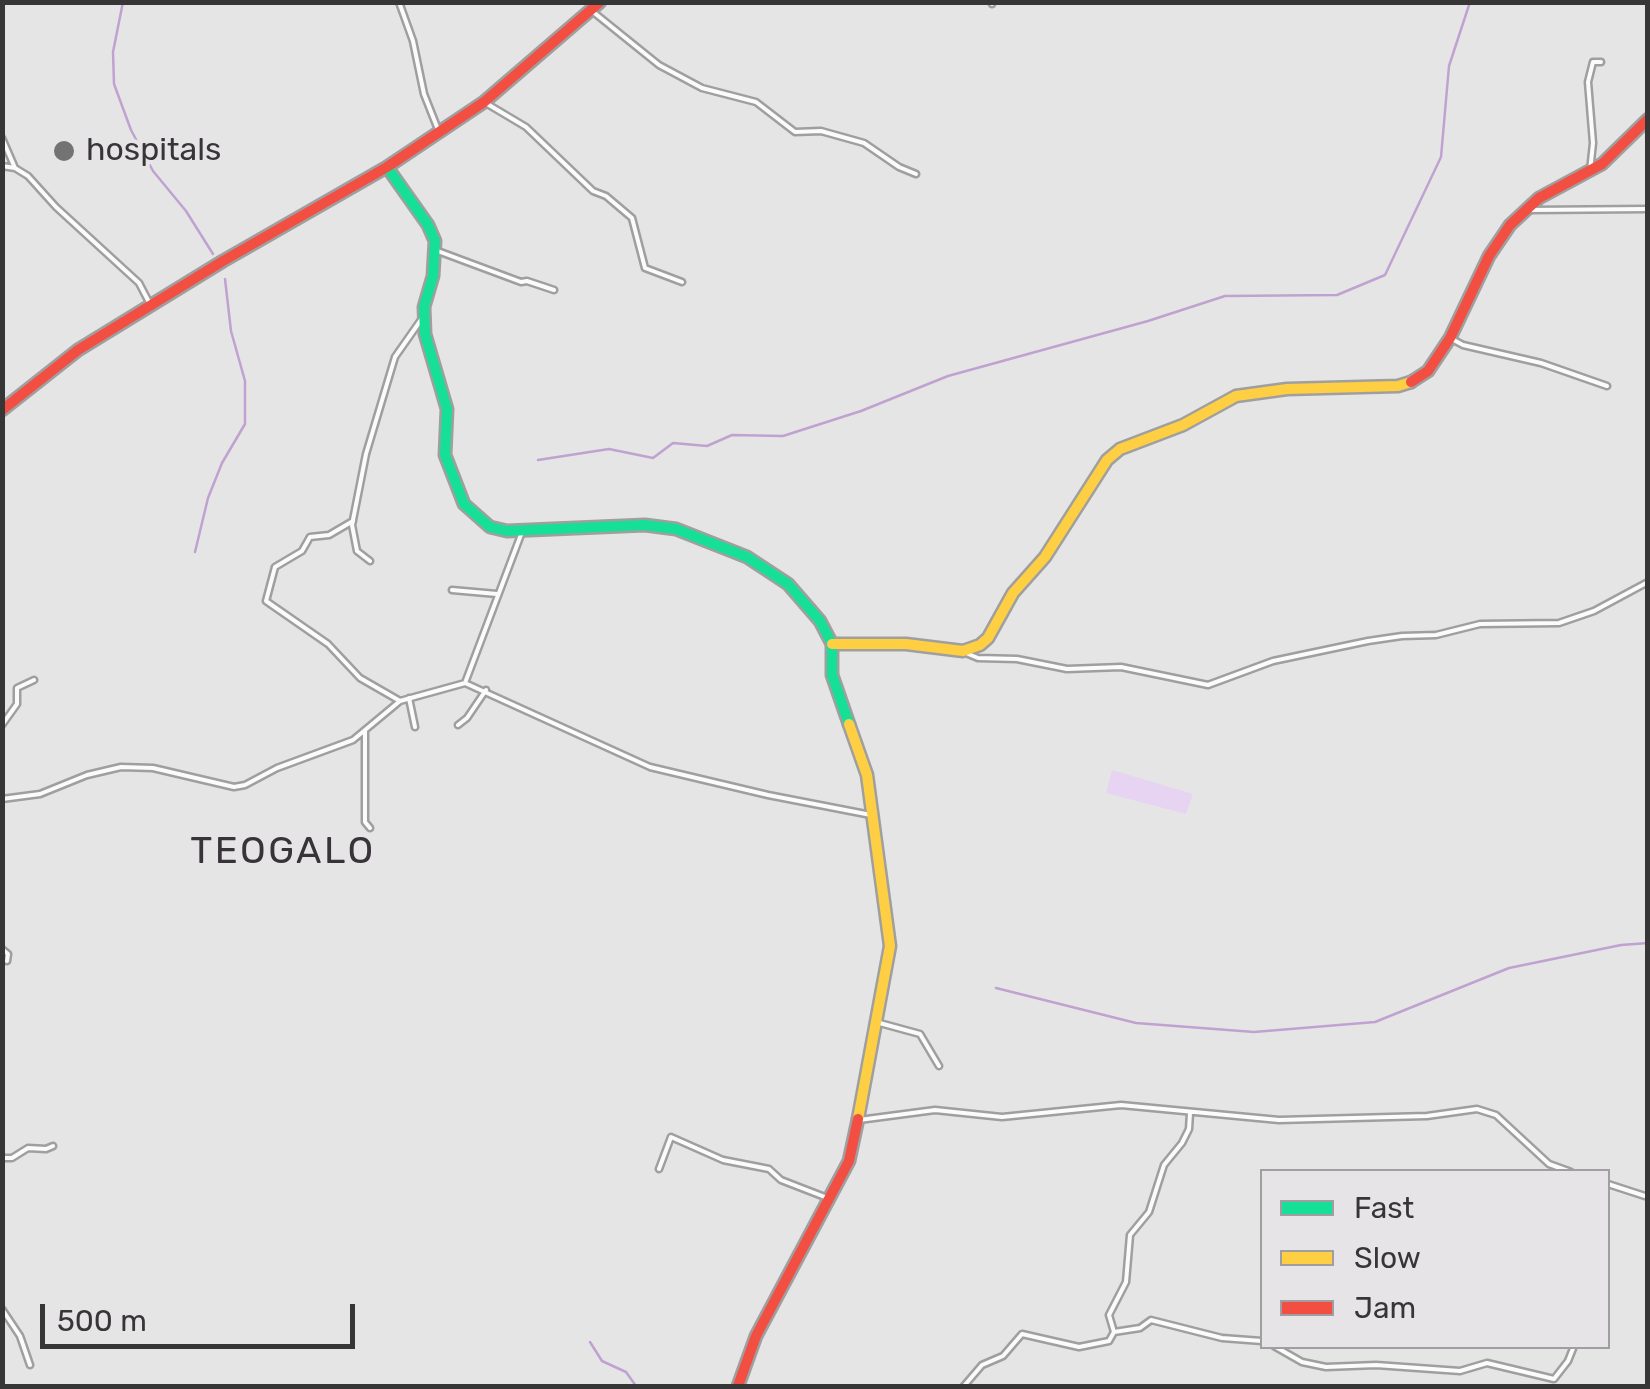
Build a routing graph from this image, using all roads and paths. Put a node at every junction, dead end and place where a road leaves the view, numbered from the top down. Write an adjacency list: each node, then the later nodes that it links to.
1 (400, 2): 6 (street)
2 (596, 6): 4 (street); 12 (street)
3 (1601, 62): 11 (street)
4 (484, 102): 6 (street); 16 (street)
5 (1648, 119): 11 (street)
6 (439, 132): 10 (street)
7 (2, 138): 9 (street)
8 (2, 166): 9 (street)
9 (15, 168): 18 (street)
10 (387, 168): 15 (street); 18 (street)
11 (1590, 172): 14 (street)
12 (916, 174)
13 (1648, 208): 14 (street)
14 (1524, 209): 20 (street)
15 (435, 250): 17 (street); 19 (street)
16 (682, 282)
17 (554, 290)
18 (151, 306): 22 (street)
19 (423, 317): 23 (street); 24 (street)
20 (1450, 338): 21 (street); 30 (street)
21 (1607, 386)
22 (2, 410)
23 (353, 521): 25 (street); 35 (street)
24 (522, 532): 28 (street); 29 (street)
25 (370, 561)
26 (1648, 582): 30 (street)
27 (452, 590): 28 (street)
28 (498, 594): 32 (street)
29 (832, 644): 30 (street); 41 (street)
30 (963, 651)
31 (34, 680): 37 (street)
32 (464, 683): 33 (street); 34 (street)
33 (486, 690): 36 (street); 41 (street)
34 (410, 698): 35 (street); 38 (street)
35 (400, 701): 39 (street)
36 (458, 725)
37 (2, 726)
38 (416, 726)
39 (365, 730): 40 (street); 42 (street)
40 (2, 799)
41 (871, 815): 45 (street)
42 (370, 828)
43 (2, 949): 44 (street)
44 (7, 962)
45 (876, 1022): 46 (street); 48 (street)
46 (939, 1066)
47 (1190, 1113): 48 (street); 52 (street); 57 (street)
48 (859, 1120): 55 (street)
49 (53, 1146): 50 (street)
50 (2, 1158)
51 (660, 1169): 55 (street)
52 (1563, 1169)
53 (1610, 1185): 54 (street)
54 (1648, 1196)
55 (830, 1199): 63 (street)
56 (2, 1309): 61 (street)
57 (1114, 1332): 58 (street); 64 (street)
58 (1260, 1341)
59 (1279, 1349): 62 (street)
60 (1573, 1349): 62 (street)
61 (30, 1365)
62 (1554, 1379): 65 (street)
63 (738, 1386)
64 (964, 1386)
65 (1552, 1386)

